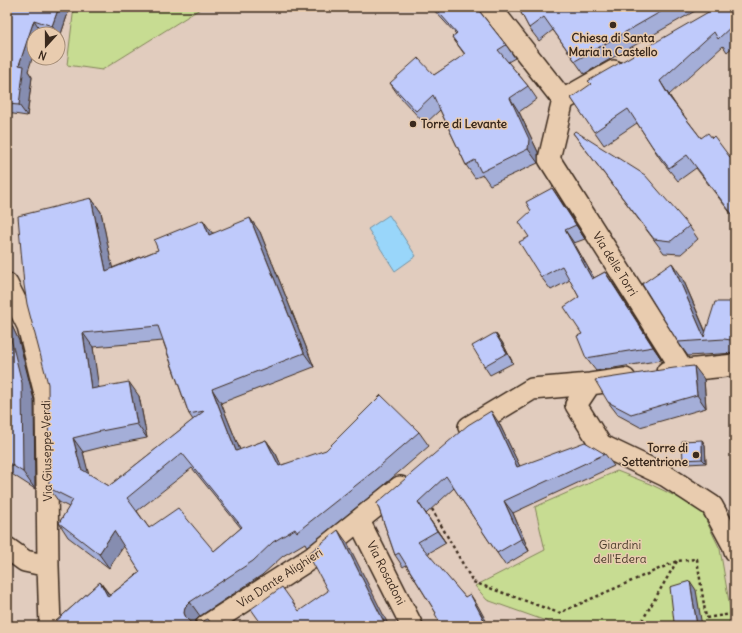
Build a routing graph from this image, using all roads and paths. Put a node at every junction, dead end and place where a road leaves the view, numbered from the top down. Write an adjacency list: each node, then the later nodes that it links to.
1 (490, 7): 3 (street)
2 (630, 61): 3 (street)
3 (563, 100): 6 (street, Via delle Torri)
4 (7, 284): 15 (street, Via Giuseppe Verdi)
5 (735, 365): 6 (street)
6 (682, 369): 7 (street)
7 (590, 384): 8 (street); 13 (street)
8 (452, 441)
9 (414, 475): 11 (street, Via Dante Alighieri)
10 (432, 509): 14 (path)
11 (359, 521): 18 (street, Via Dante Alighieri); 19 (street, Via Rosadoni)
12 (7, 548): 15 (street)
13 (735, 551)
14 (677, 561): 16 (path); 20 (path)
15 (48, 566): 17 (street, Via Giuseppe Verdi)
16 (735, 617)
17 (50, 626)
18 (206, 626)
19 (412, 626)
20 (639, 626)

